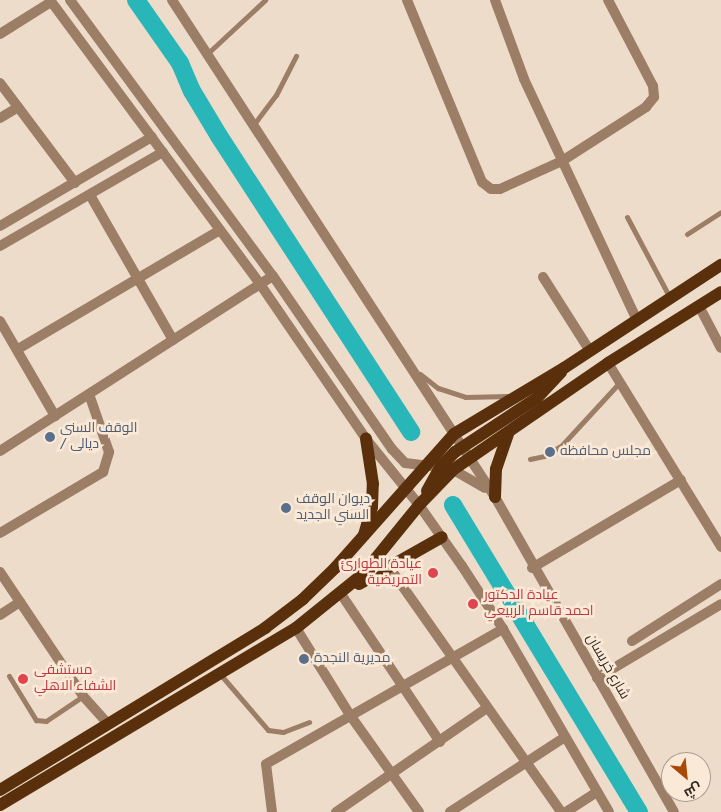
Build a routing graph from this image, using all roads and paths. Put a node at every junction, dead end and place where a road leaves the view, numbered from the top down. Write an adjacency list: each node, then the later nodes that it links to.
1 (70, 0): 27 (street)
2 (172, 0): 9 (street, شارع خريسان)
3 (265, 0): 9 (lane)
4 (407, 0): 17 (street)
5 (495, 0): 17 (street)
6 (608, 0): 17 (street)
7 (51, 1): 8 (street); 15 (street)
8 (0, 34)
9 (208, 53): 14 (street, شارع خريسان)
10 (296, 56): 14 (lane)
11 (0, 83): 12 (street)
12 (18, 107): 13 (street); 18 (street)
13 (0, 118)
14 (254, 124): 41 (street, شارع خريسان)
15 (152, 137): 16 (street); 18 (street)
16 (163, 152): 19 (street); 23 (street)
17 (562, 160): 34 (street)
18 (75, 183): 22 (street)
19 (90, 196): 25 (street); 28 (street)
20 (721, 212): 24 (lane)
21 (627, 217): 32 (lane)
22 (0, 226)
23 (220, 230): 28 (street); 30 (street)
24 (687, 234)
25 (0, 246)
26 (721, 266): 32 (main road)
27 (273, 276): 30 (street); 54 (street)
28 (139, 278): 36 (street); 38 (street)
29 (543, 278): 39 (street)
30 (260, 284): 36 (street); 49 (street)
31 (721, 292): 33 (main road)
32 (670, 299): 34 (main road)
33 (699, 306): 37 (street); 40 (main road)
34 (637, 320): 39 (main road)
35 (0, 321): 38 (street)
36 (172, 340): 45 (street)
37 (721, 348)
38 (18, 349): 46 (street)
39 (590, 351): 42 (main road)
40 (608, 363): 43 (street); 48 (main road)
41 (410, 365): 44 (lane); 47 (street, شارع خريسان)
42 (564, 368): 44 (main road); 50 (main road)
43 (620, 382): 53 (lane); 57 (street)
44 (520, 393): 47 (main road)
45 (89, 394): 46 (street); 61 (street)
46 (55, 416): 51 (street)
47 (454, 434): 50 (street, شارع خريسان); 54 (main road)
48 (508, 434): 52 (main road); 59 (main road)
49 (366, 439): 58 (street); 63 (main road)
50 (462, 447): 52 (street, شارع خريسان); 55 (main road)
51 (0, 451)
52 (470, 459): 56 (main road); 59 (street, شارع خريسان)
53 (530, 459)
54 (423, 466): 55 (street); 58 (main road)
55 (441, 466): 56 (street); 60 (main road)
56 (454, 469): 59 (street); 60 (main road)
57 (681, 480): 64 (street); 66 (street)
58 (405, 487): 60 (street); 63 (main road)
59 (494, 497): 66 (street, شارع خريسان)
60 (420, 505): 62 (street); 69 (main road)
61 (0, 533)
62 (442, 537): 65 (main road); 74 (street)
63 (363, 539): 85 (main road)
64 (721, 547)
65 (389, 567): 69 (main road); 76 (street)
66 (532, 568): 79 (street, شارع خريسان)
67 (0, 572): 70 (street)
68 (721, 584): 75 (street)
69 (341, 594): 73 (main road); 80 (street)
70 (20, 602): 72 (street); 81 (street)
71 (721, 604): 79 (street)
72 (0, 615)
73 (296, 628): 77 (main road); 83 (street)
74 (503, 629): 76 (street); 86 (street)
75 (632, 641)
76 (451, 656): 80 (street); 82 (street)
77 (219, 672): 84 (lane); 92 (main road)
78 (9, 676): 81 (lane)
79 (597, 678): 100 (street, شارع خريسان)
80 (401, 686): 83 (street); 87 (street)
81 (83, 696): 85 (street)
82 (487, 708): 87 (street); 88 (street)
83 (350, 716): 89 (street); 93 (street)
84 (309, 722)
85 (107, 723): 90 (main road)
86 (565, 737): 88 (street); 91 (street)
87 (440, 742): 89 (street)
88 (527, 763): 96 (street); 97 (street)
89 (393, 775): 94 (street); 95 (street)
90 (0, 790)
91 (597, 792): 98 (street); 99 (street)
92 (0, 805)
93 (272, 812)
94 (336, 812)
95 (419, 812)
96 (450, 812)
97 (562, 812)
98 (566, 812)
99 (609, 812)
100 (674, 812)

